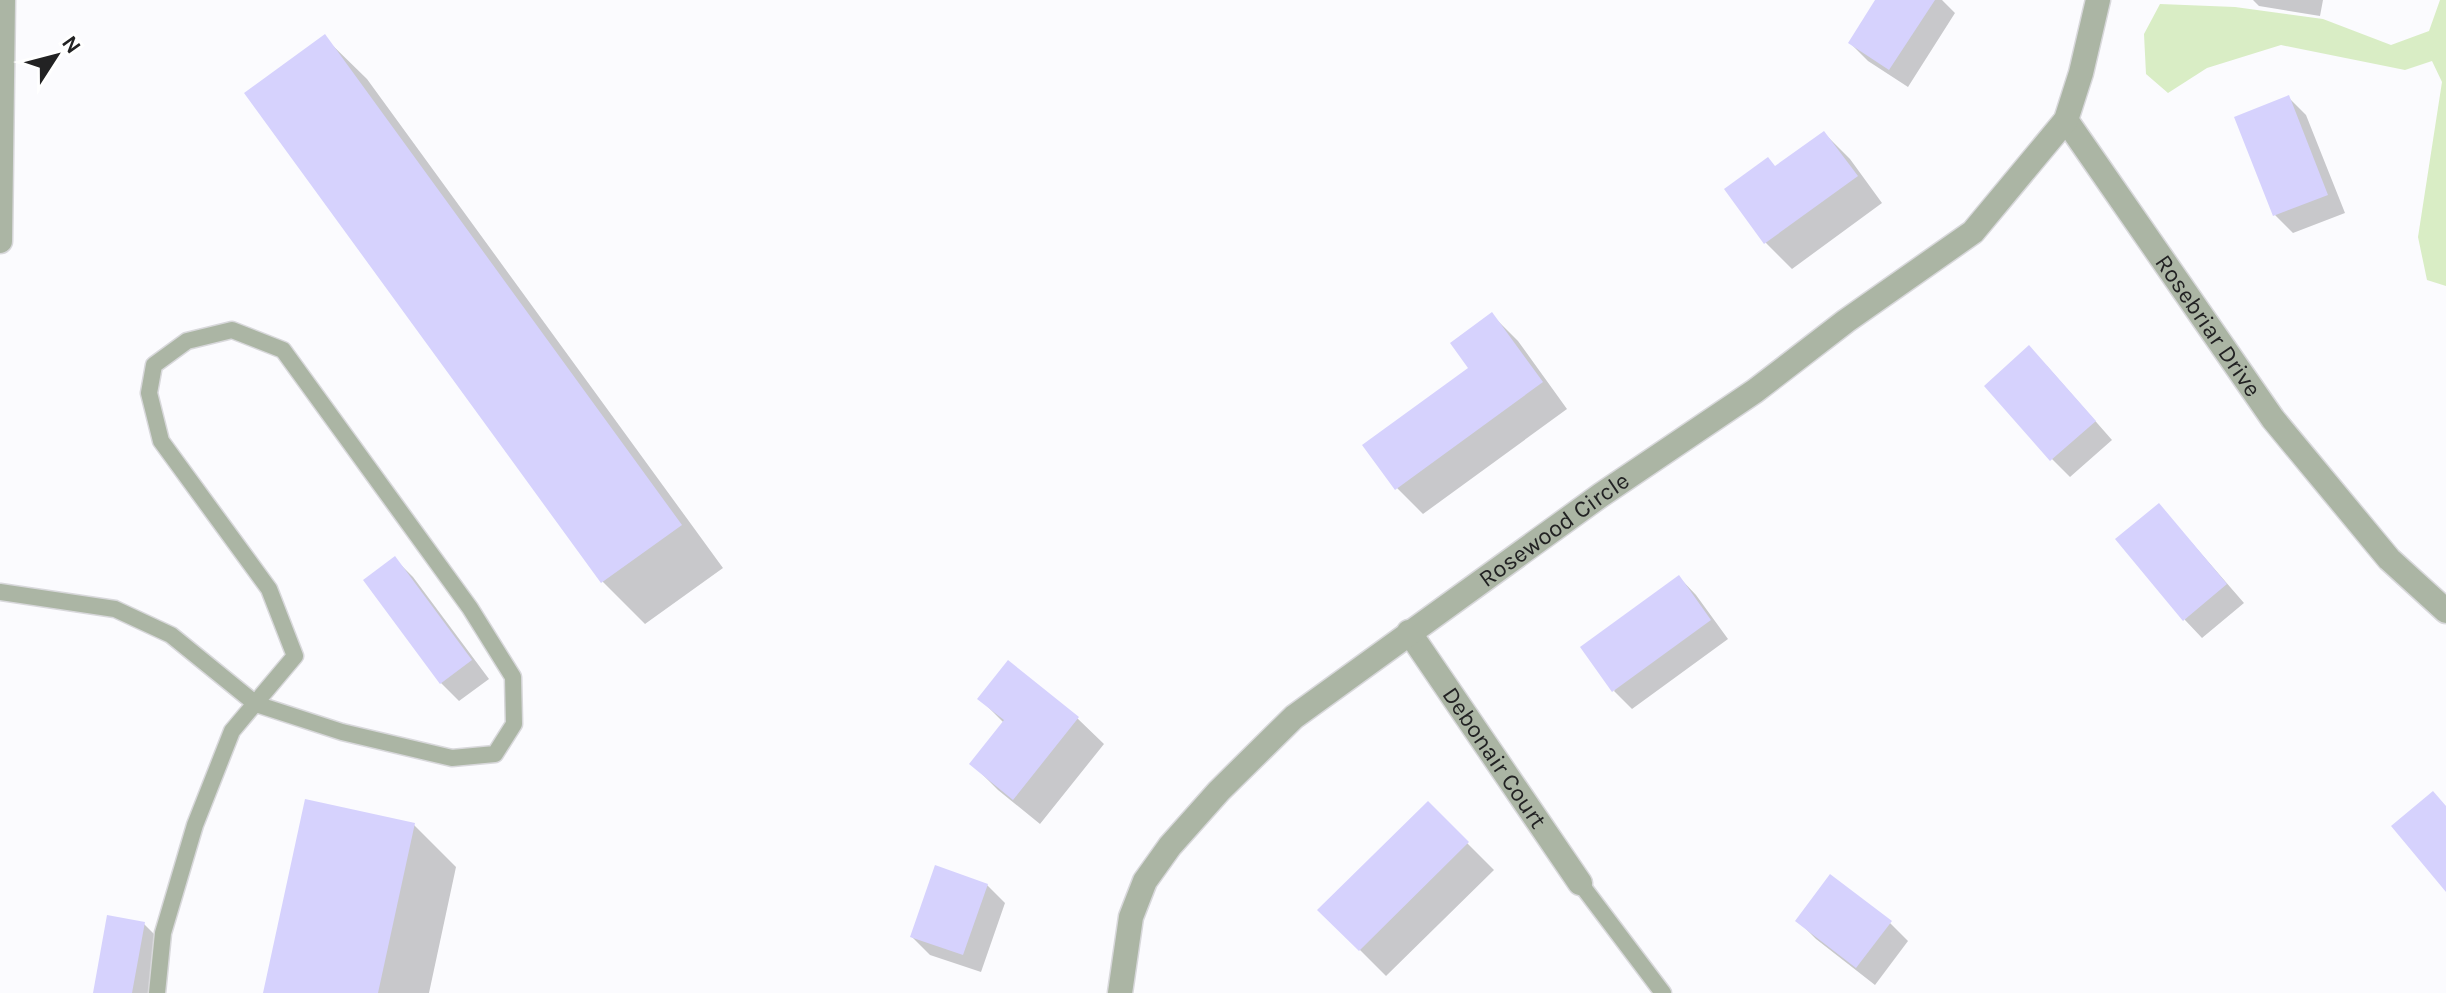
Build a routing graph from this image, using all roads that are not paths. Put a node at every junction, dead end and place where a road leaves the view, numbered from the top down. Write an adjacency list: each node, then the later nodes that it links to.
1 (3, 0): 4 (street)
2 (2098, 0): 3 (street)
3 (2066, 120): 6 (street, Rosebriar Drive); 7 (street, Rosewood Circle)
4 (0, 241)
5 (0, 592): 8 (lane)
6 (2446, 611)
7 (1409, 632): 9 (street, Debonair Court); 11 (street, Rosewood Circle)
8 (256, 704): 8 (lane); 10 (lane)
9 (1580, 883): 12 (lane)
10 (157, 993)
11 (1120, 993)
12 (1663, 993)

